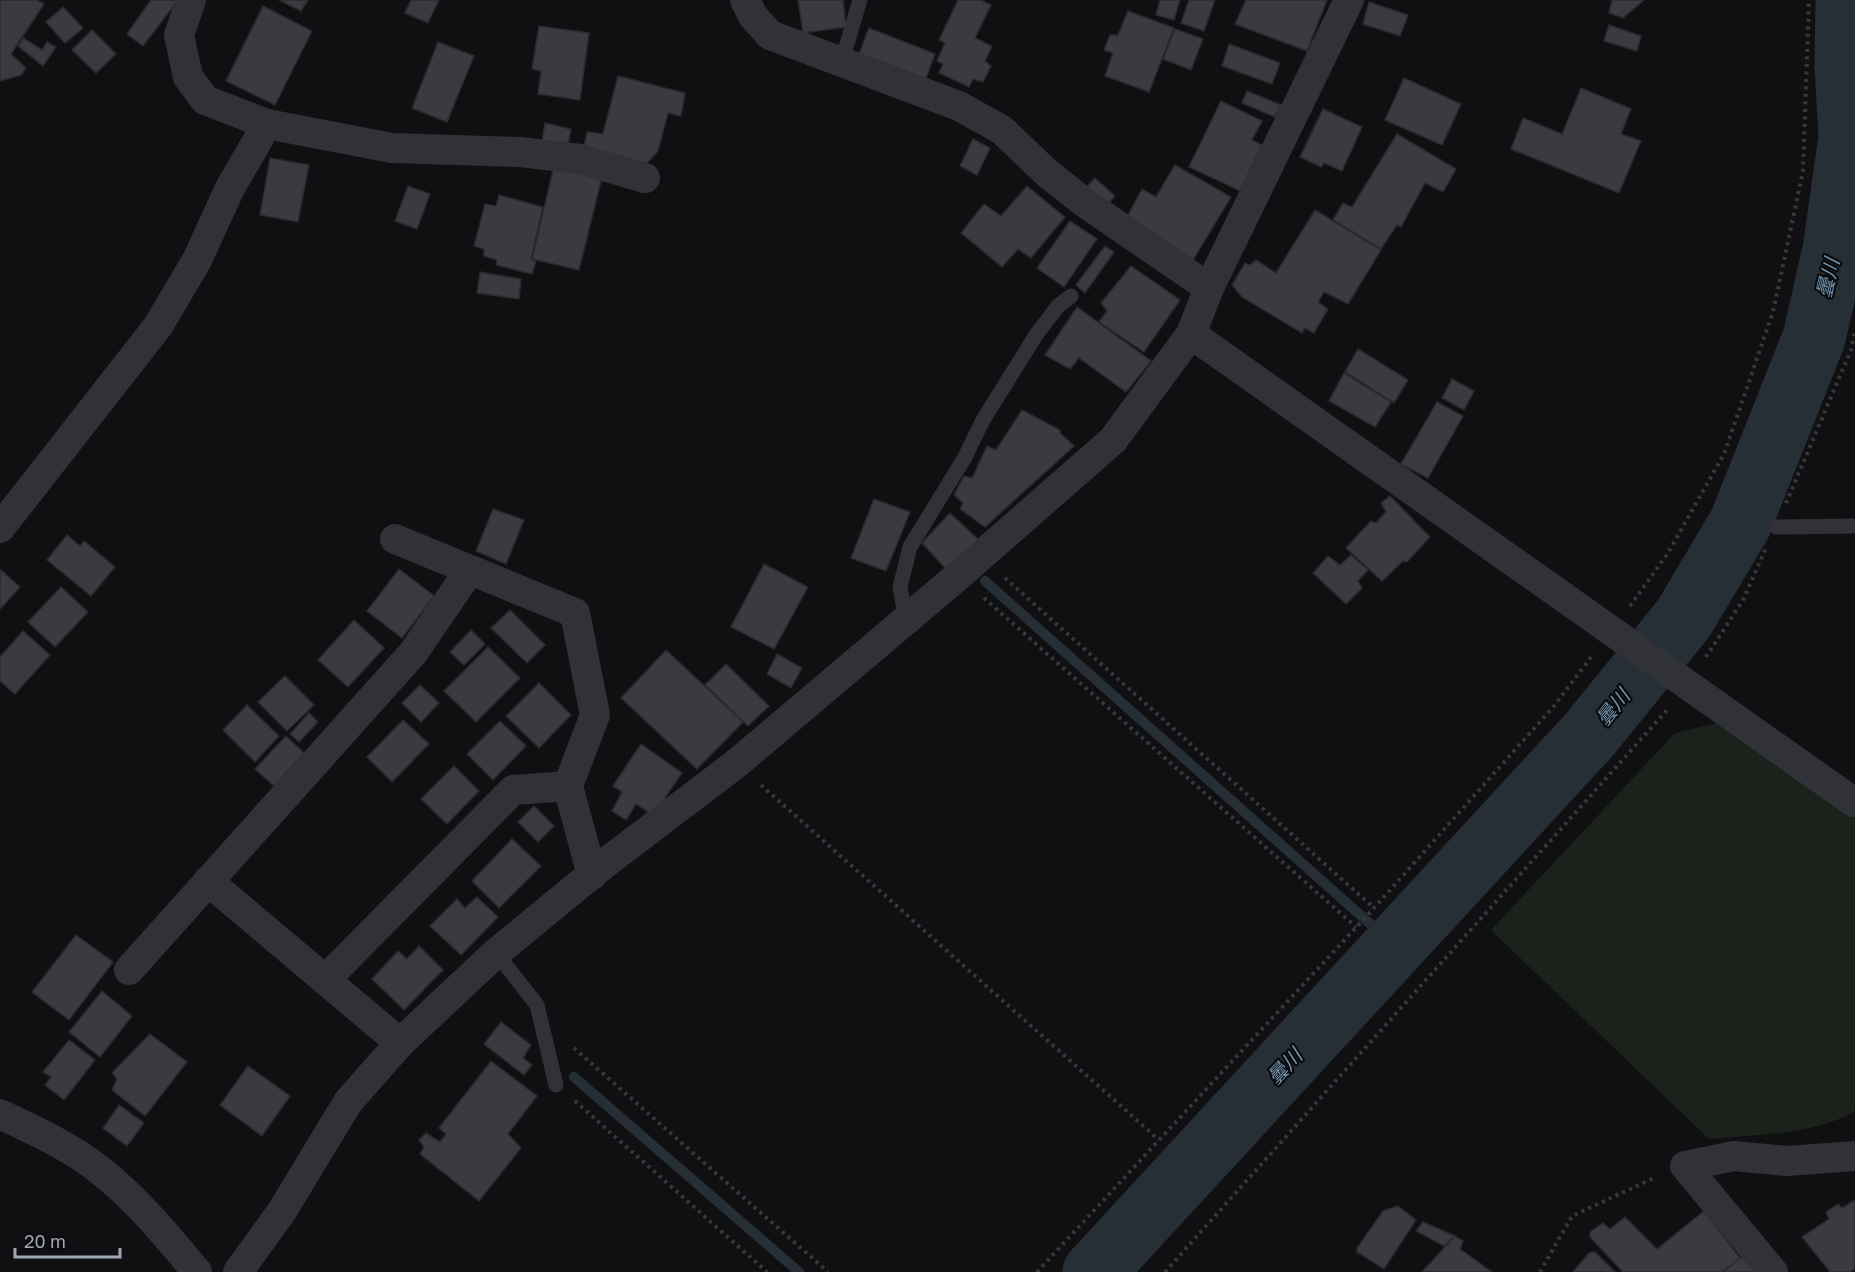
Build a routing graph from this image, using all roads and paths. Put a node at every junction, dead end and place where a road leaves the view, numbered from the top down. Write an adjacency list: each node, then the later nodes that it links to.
1 (191, 0): 7 (street)
2 (745, 0): 6 (street)
3 (860, 0): 6 (lane)
4 (1349, 0): 9 (street)
5 (1809, 0): 21 (path)
6 (842, 62): 9 (street)
7 (267, 124): 8 (street); 15 (street)
8 (645, 178)
9 (1209, 288): 12 (street)
10 (1071, 296): 20 (lane)
11 (1855, 330): 14 (path)
12 (1191, 334): 17 (street); 21 (street)
13 (1855, 526): 14 (lane)
14 (1776, 527): 22 (path)
15 (0, 528)
16 (395, 539): 18 (street)
17 (980, 556): 19 (street); 28 (path)
18 (469, 571): 24 (street); 27 (street)
19 (958, 576): 20 (street); 29 (path)
20 (906, 620): 23 (street)
21 (1619, 634): 22 (street); 28 (path)
22 (1681, 680): 25 (street); 45 (path)
23 (737, 763): 26 (street); 37 (path)
24 (568, 786): 26 (street); 32 (street)
25 (1855, 803)
26 (592, 875): 30 (street)
27 (208, 881): 31 (street); 32 (street)
28 (1374, 908): 29 (path)
29 (1356, 927): 37 (path)
30 (496, 953): 33 (lane); 34 (street)
31 (129, 970)
32 (325, 980): 34 (street)
33 (540, 1019): 35 (lane); 43 (path)
34 (399, 1043): 41 (street)
35 (556, 1085): 42 (path)
36 (0, 1114): 40 (street)
37 (1159, 1140): 44 (path)
38 (1855, 1156): 39 (street)
39 (1685, 1166): 46 (path); 47 (street)
40 (197, 1272)
41 (238, 1272)
42 (767, 1272)
43 (828, 1272)
44 (1037, 1272)
45 (1165, 1272)
46 (1540, 1272)
47 (1773, 1272)

